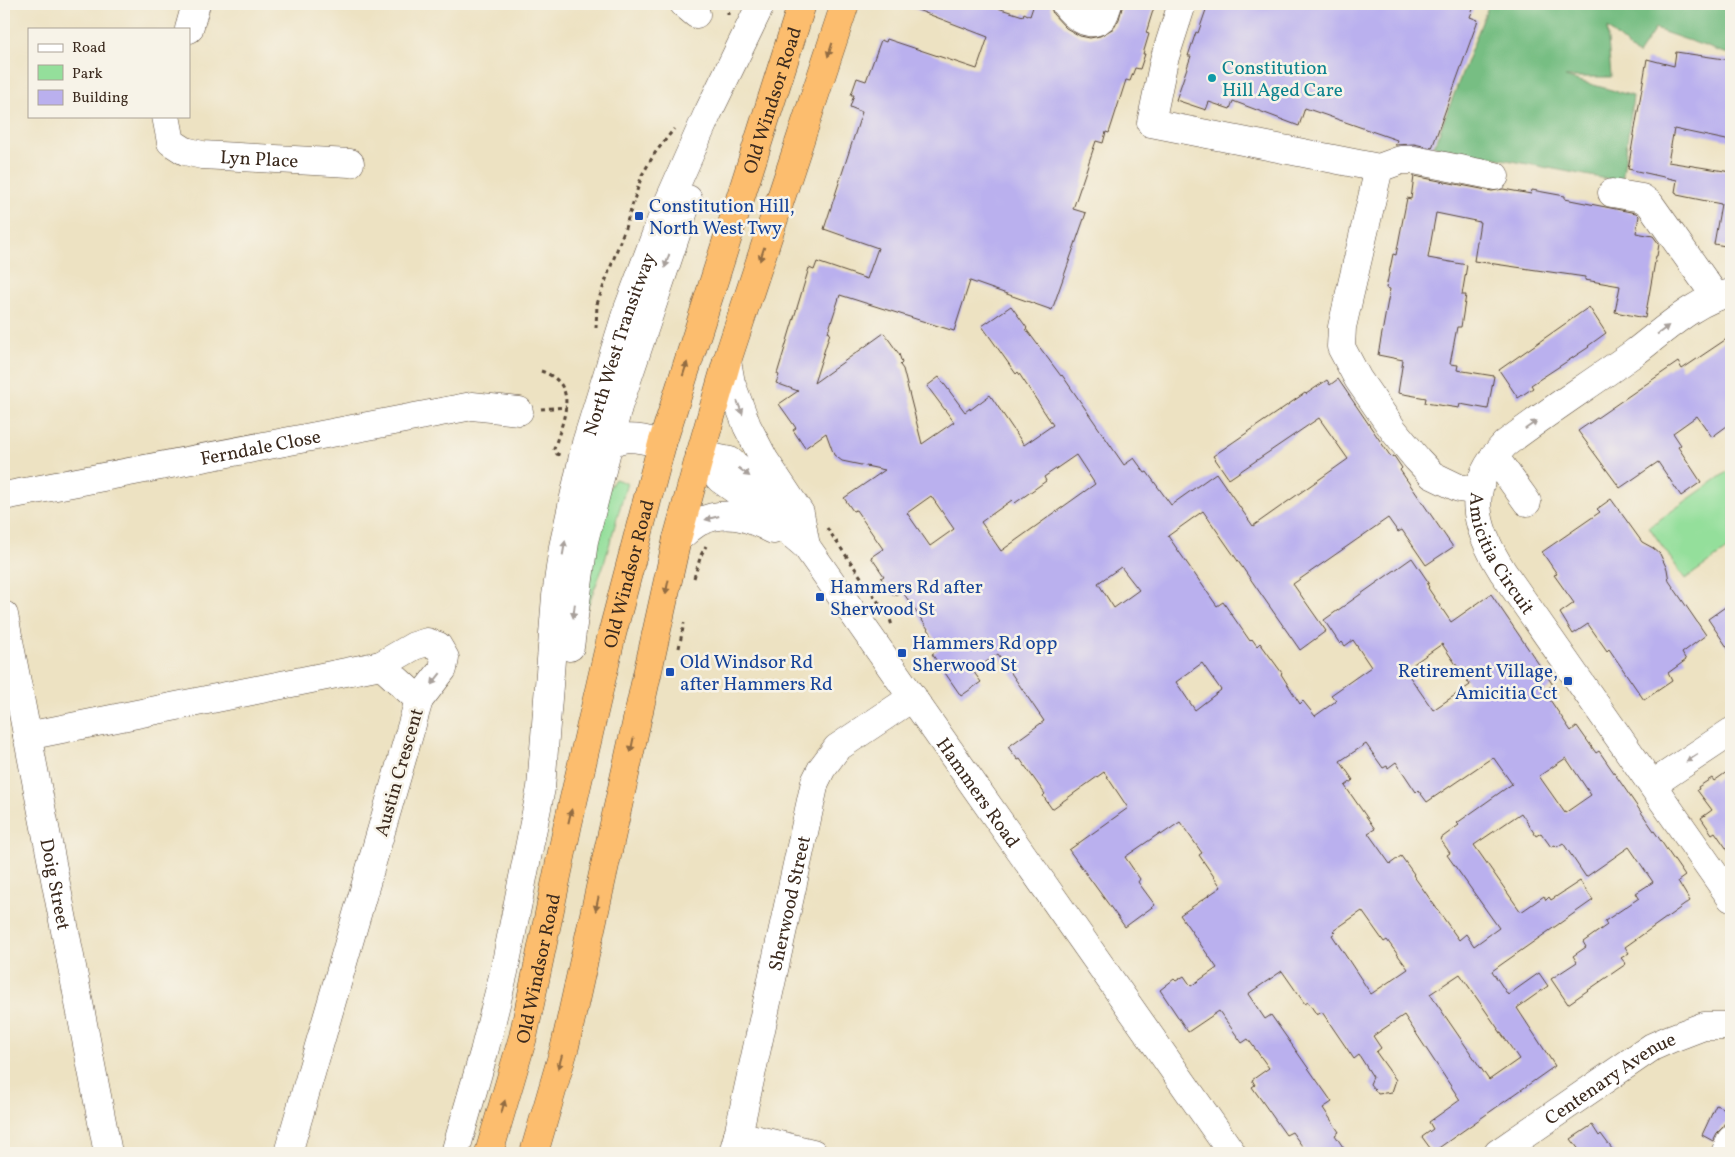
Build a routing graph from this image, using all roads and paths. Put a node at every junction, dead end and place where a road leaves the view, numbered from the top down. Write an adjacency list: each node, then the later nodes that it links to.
1 (196, 4): 9 (street)
2 (761, 4): 27 (street, North West Transitway)
3 (767, 4): 19 (street, North West Transitway, one-way to 19)
4 (802, 4): 20 (highway, Old Windsor Road, one-way to 4)
5 (845, 4): 16 (highway, Old Windsor Road, one-way to 16)
6 (1065, 4): 7 (street)
7 (1108, 4)
8 (1182, 4): 12 (street)
9 (189, 28)
10 (168, 129): 11 (street, Lyn Place)
11 (350, 163)
12 (1379, 168): 13 (street); 25 (street)
13 (1495, 176)
14 (1612, 193): 15 (street)
15 (1723, 295): 23 (street, Amicitia Circuit, one-way to 15)
16 (727, 361): 22 (highway, Old Windsor Road); 31 (street, one-way to 31)
17 (541, 371): 21 (path)
18 (519, 410): 26 (street, Ferndale Close)
19 (608, 444): 20 (street, North West Transitway); 24 (street, North West Transitway); 27 (street, North West Transitway)
20 (662, 444): 22 (highway); 24 (street, North West Transitway); 50 (highway, Old Windsor Road, one-way to 20)
21 (562, 455)
22 (700, 455): 29 (highway, Old Windsor Road); 31 (street, Hammers Road)
23 (1494, 456): 25 (street, Amicitia Circuit); 28 (street)
24 (598, 485): 42 (street, North West Transitway, one-way to 42)
25 (1478, 491): 41 (street, Amicitia Circuit)
26 (4, 496)
27 (574, 498): 42 (street, North West Transitway, one-way to 27)
28 (1527, 502)
29 (677, 539): 31 (street, one-way to 29); 51 (highway, Old Windsor Road, one-way to 51)
30 (708, 543): 32 (path)
31 (806, 546): 37 (street, Hammers Road)
32 (693, 581)
33 (4, 615): 40 (street, Doig Street)
34 (685, 615): 35 (path)
35 (678, 650)
36 (381, 665): 38 (street, Austin Crescent); 38 (street, one-way to 38); 40 (street)
37 (913, 697): 46 (street, Sherwood Street); 53 (street, Hammers Road)
38 (419, 700): 48 (street, Austin Crescent)
39 (1731, 732): 41 (street, one-way to 41)
40 (27, 736): 47 (street, Doig Street)
41 (1652, 784): 43 (street, Amicitia Circuit)
42 (541, 788): 49 (street)
43 (1731, 898)
44 (1731, 1026): 54 (street, Centenary Avenue)
45 (1731, 1140): 55 (street)
46 (736, 1144): 52 (street)
47 (108, 1153)
48 (288, 1153)
49 (455, 1153)
50 (489, 1153)
51 (534, 1153)
52 (813, 1153)
53 (1232, 1153)
54 (1498, 1153)
55 (1725, 1153)

